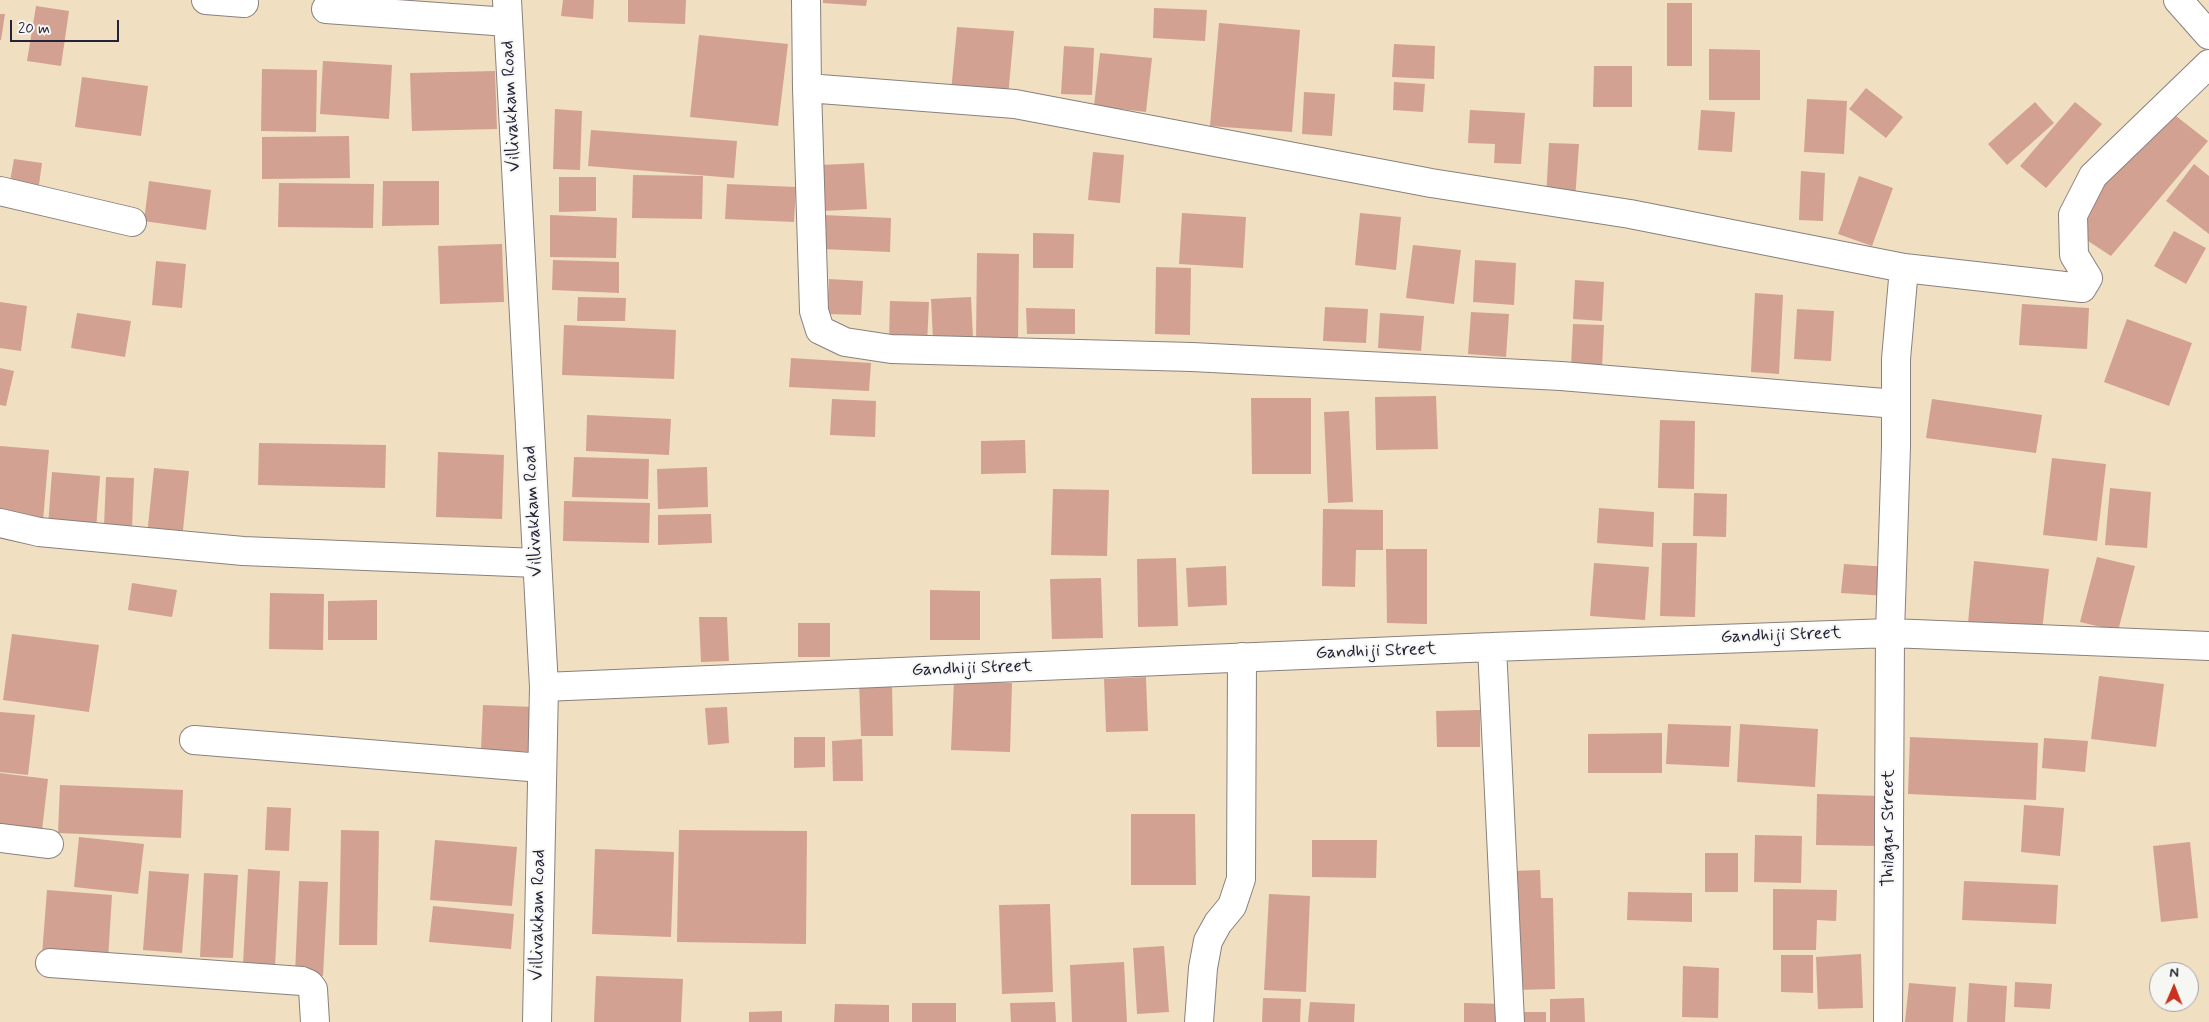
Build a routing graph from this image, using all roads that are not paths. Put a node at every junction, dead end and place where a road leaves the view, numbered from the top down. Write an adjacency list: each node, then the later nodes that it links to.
1 (206, 0): 4 (street)
2 (806, 0): 9 (street)
3 (2178, 0): 7 (street)
4 (244, 3)
5 (326, 9): 6 (street)
6 (507, 11): 15 (street, Villivakkam Road)
7 (2209, 36)
8 (2209, 64): 12 (street)
9 (807, 88): 12 (street); 13 (street)
10 (0, 191): 11 (street)
11 (132, 222)
12 (1904, 268): 13 (street, Thilagar Street)
13 (1896, 404): 16 (street, Thilagar Street)
14 (0, 523): 15 (street)
15 (537, 563): 20 (street, Villivakkam Road)
16 (1890, 633): 17 (street, Gandhiji Street); 18 (street, Gandhiji Street); 30 (street, Thilagar Street)
17 (2209, 646)
18 (1492, 647): 19 (street, Gandhiji Street); 29 (street)
19 (1242, 657): 20 (street, Gandhiji Street); 28 (street)
20 (544, 687): 22 (street, Villivakkam Road)
21 (194, 740): 22 (street)
22 (542, 768): 27 (street, Villivakkam Road)
23 (0, 838): 24 (street)
24 (49, 844)
25 (50, 963): 26 (street)
26 (315, 1022)
27 (537, 1022)
28 (1199, 1022)
29 (1510, 1022)
30 (1888, 1022)

